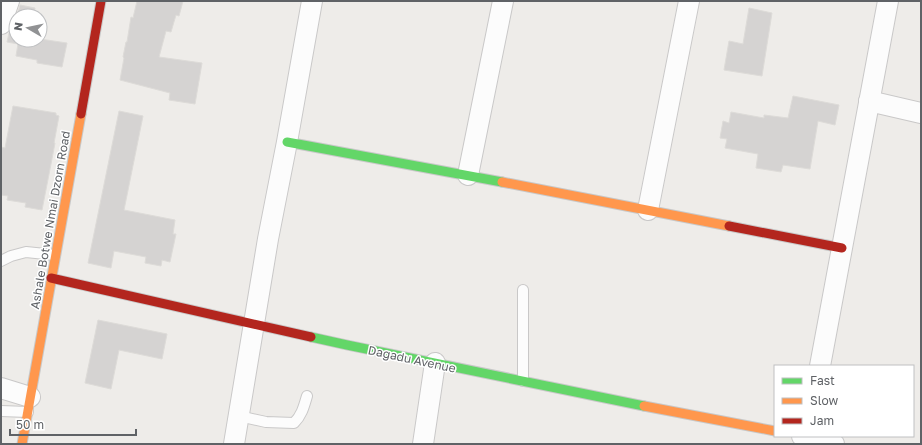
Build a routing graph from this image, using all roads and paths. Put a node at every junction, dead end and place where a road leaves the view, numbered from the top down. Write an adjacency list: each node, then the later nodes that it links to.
1 (9, 1): 7 (street)
2 (102, 1): 14 (street, Ashale Botwe Nmai Dzorn Road)
3 (312, 1): 10 (street)
4 (503, 1): 11 (street)
5 (689, 1): 12 (street)
6 (888, 1): 8 (street)
7 (1, 24)
8 (869, 101): 9 (street); 13 (street)
9 (921, 113)
10 (287, 142): 11 (street); 18 (street)
11 (468, 175): 12 (street)
12 (648, 210): 13 (street)
13 (842, 248): 20 (street)
14 (55, 255): 15 (lane); 16 (street, Ashale Botwe Nmai Dzorn Road)
15 (1, 261)
16 (51, 278): 18 (street, Dagadu Avenue); 24 (street, Ashale Botwe Nmai Dzorn Road)
17 (522, 290): 21 (lane)
18 (254, 323): 19 (street, Dagadu Avenue); 26 (street)
19 (435, 363): 21 (street, Dagadu Avenue); 31 (street)
20 (820, 365)
21 (523, 382): 27 (street, Dagadu Avenue)
22 (1, 388): 24 (street)
23 (307, 396): 26 (lane)
24 (29, 404): 25 (lane); 29 (street, Ashale Botwe Nmai Dzorn Road)
25 (1, 411)
26 (239, 416): 30 (street)
27 (774, 431)
28 (805, 438): 32 (street)
29 (22, 444)
30 (234, 444)
31 (423, 444)
32 (834, 444)

